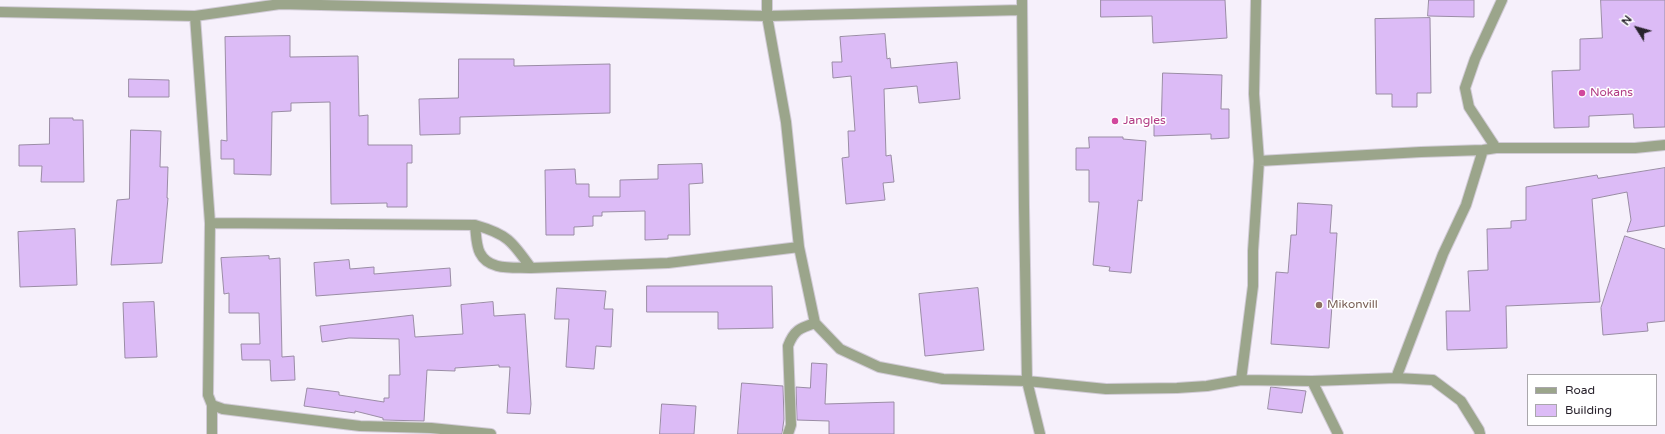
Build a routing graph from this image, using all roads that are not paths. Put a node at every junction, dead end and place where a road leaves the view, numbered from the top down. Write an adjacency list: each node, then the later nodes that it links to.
1 (767, 0): 8 (street)
2 (1256, 0): 12 (street)
3 (1502, 0): 10 (street)
4 (280, 2): 7 (street); 8 (street)
5 (1021, 5): 8 (street); 21 (street)
6 (0, 12): 7 (street)
7 (195, 16): 13 (street)
8 (767, 16): 15 (street)
9 (1665, 145): 10 (street)
10 (1496, 148): 11 (street)
11 (1483, 150): 12 (street); 18 (street)
12 (1260, 161): 19 (street)
13 (210, 223): 14 (street); 22 (street)
14 (475, 225): 16 (street); 16 (street)
15 (799, 247): 16 (street); 17 (street)
16 (531, 268)
17 (815, 323): 21 (street); 25 (street)
18 (1396, 378): 20 (street); 28 (street)
19 (1241, 380): 20 (street); 21 (street)
20 (1312, 380): 27 (street)
21 (1027, 381): 26 (street)
22 (212, 405): 23 (street); 24 (street)
23 (212, 434)
24 (491, 434)
25 (788, 434)
26 (1040, 434)
27 (1338, 434)
28 (1480, 434)

